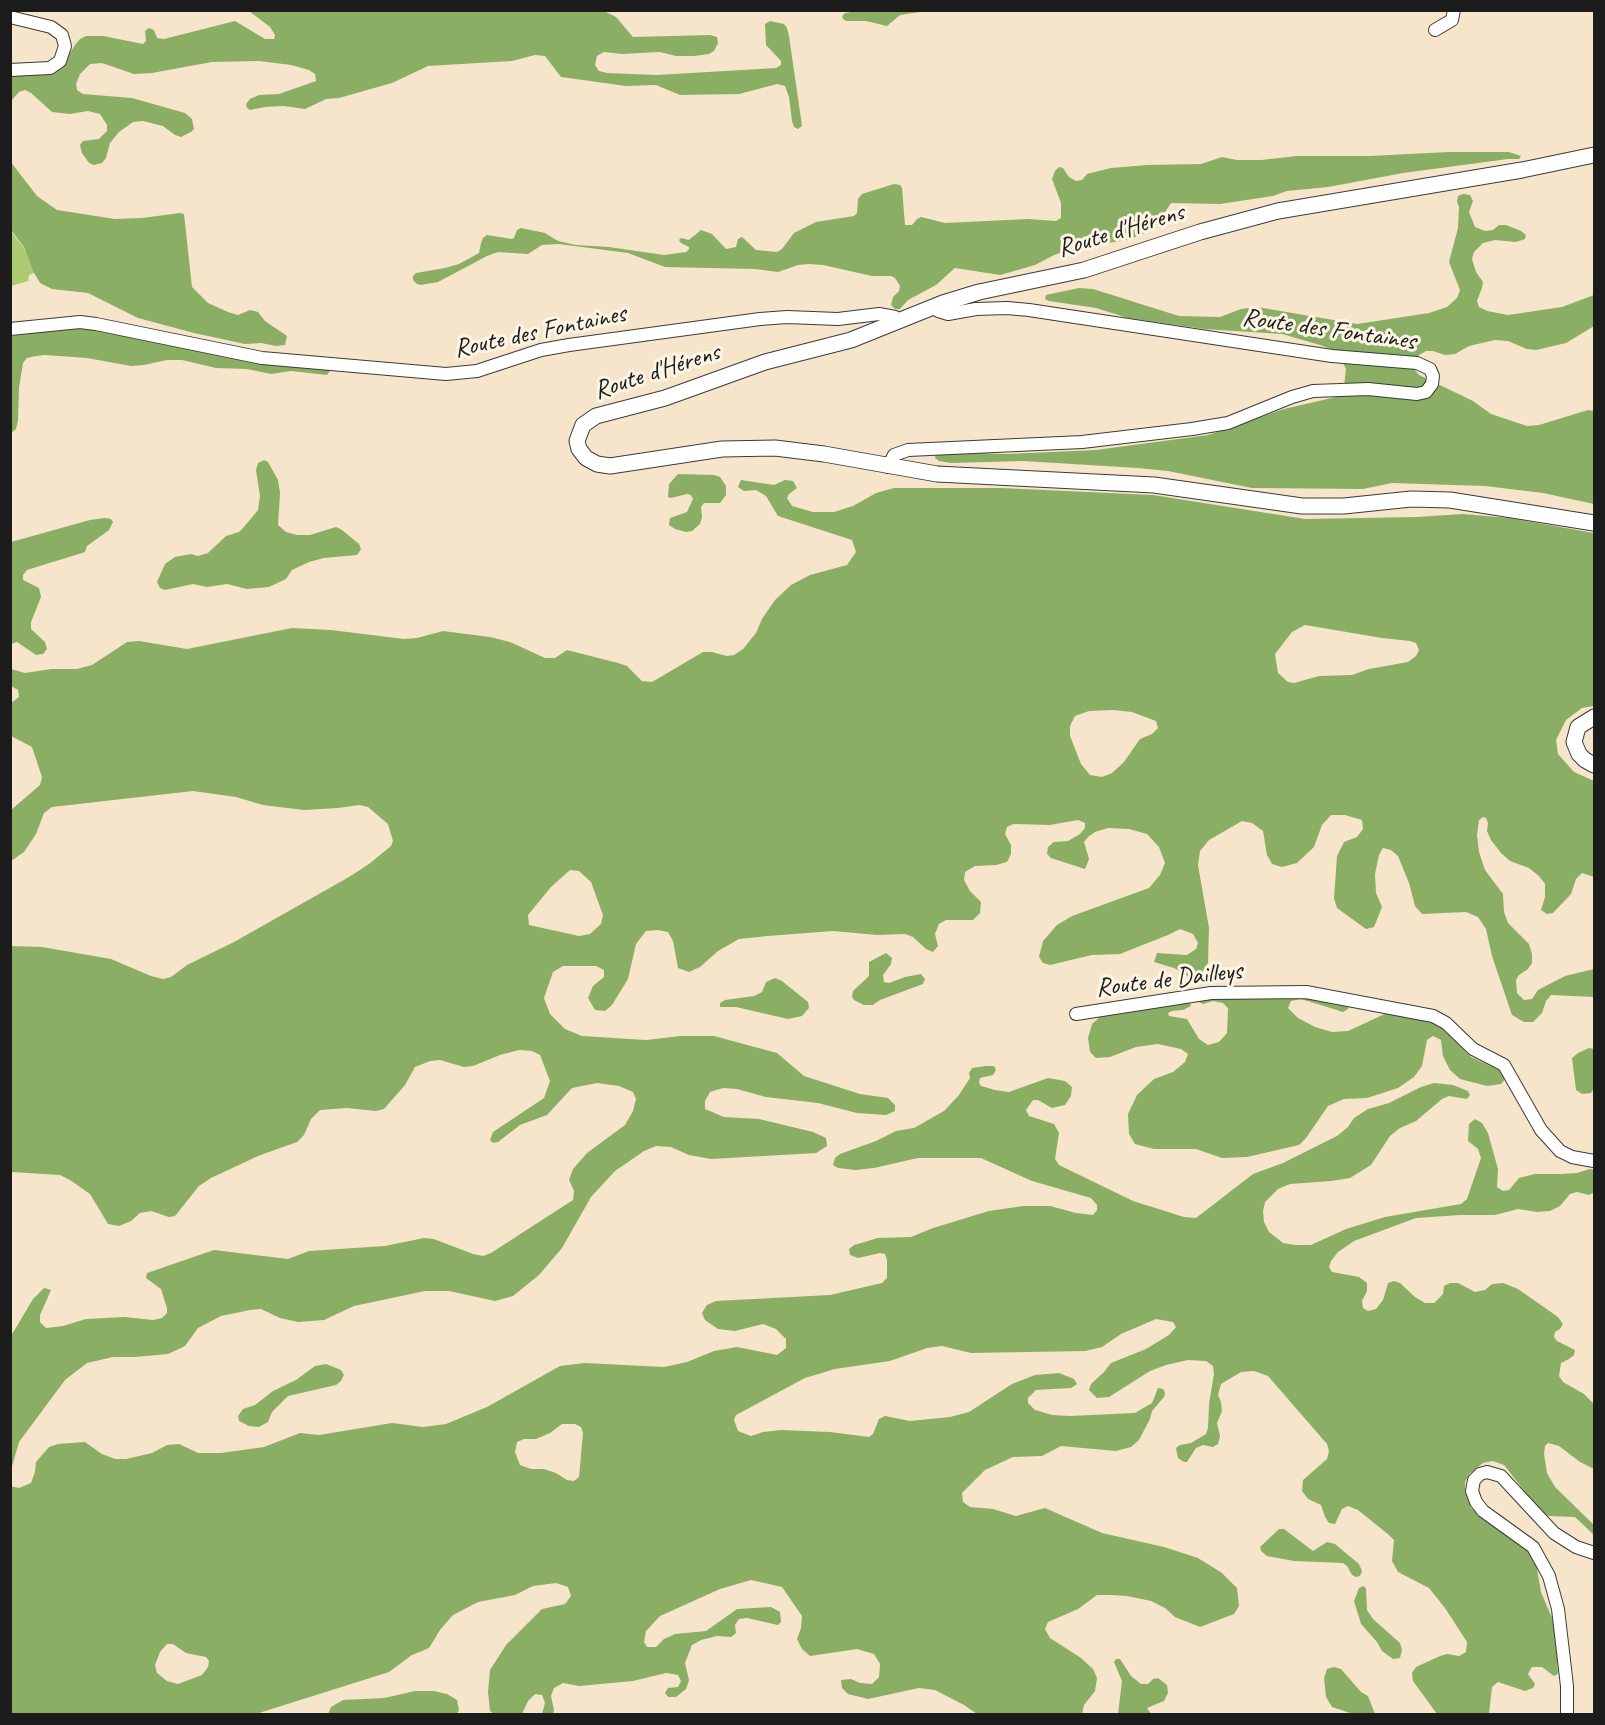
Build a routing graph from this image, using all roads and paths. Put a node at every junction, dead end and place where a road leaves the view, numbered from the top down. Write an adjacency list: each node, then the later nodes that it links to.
1 (1454, 10): 3 (street)
2 (10, 17): 4 (street)
3 (1435, 30)
4 (10, 70)
5 (1594, 154): 6 (main road, Route d'Hérens)
6 (936, 306): 7 (main road, Route d'Hérens); 9 (street, Route des Fontaines)
7 (899, 322): 8 (street, Route des Fontaines); 9 (main road, Route d'Hérens)
8 (10, 329)
9 (888, 467): 10 (main road, Route d'Hérens)
10 (1594, 523)
11 (1594, 717): 12 (main road)
12 (1594, 765)
13 (1076, 1014): 14 (street, Route de Dailleys)
14 (1594, 1161)
15 (1594, 1553): 16 (street)
16 (1567, 1714)

